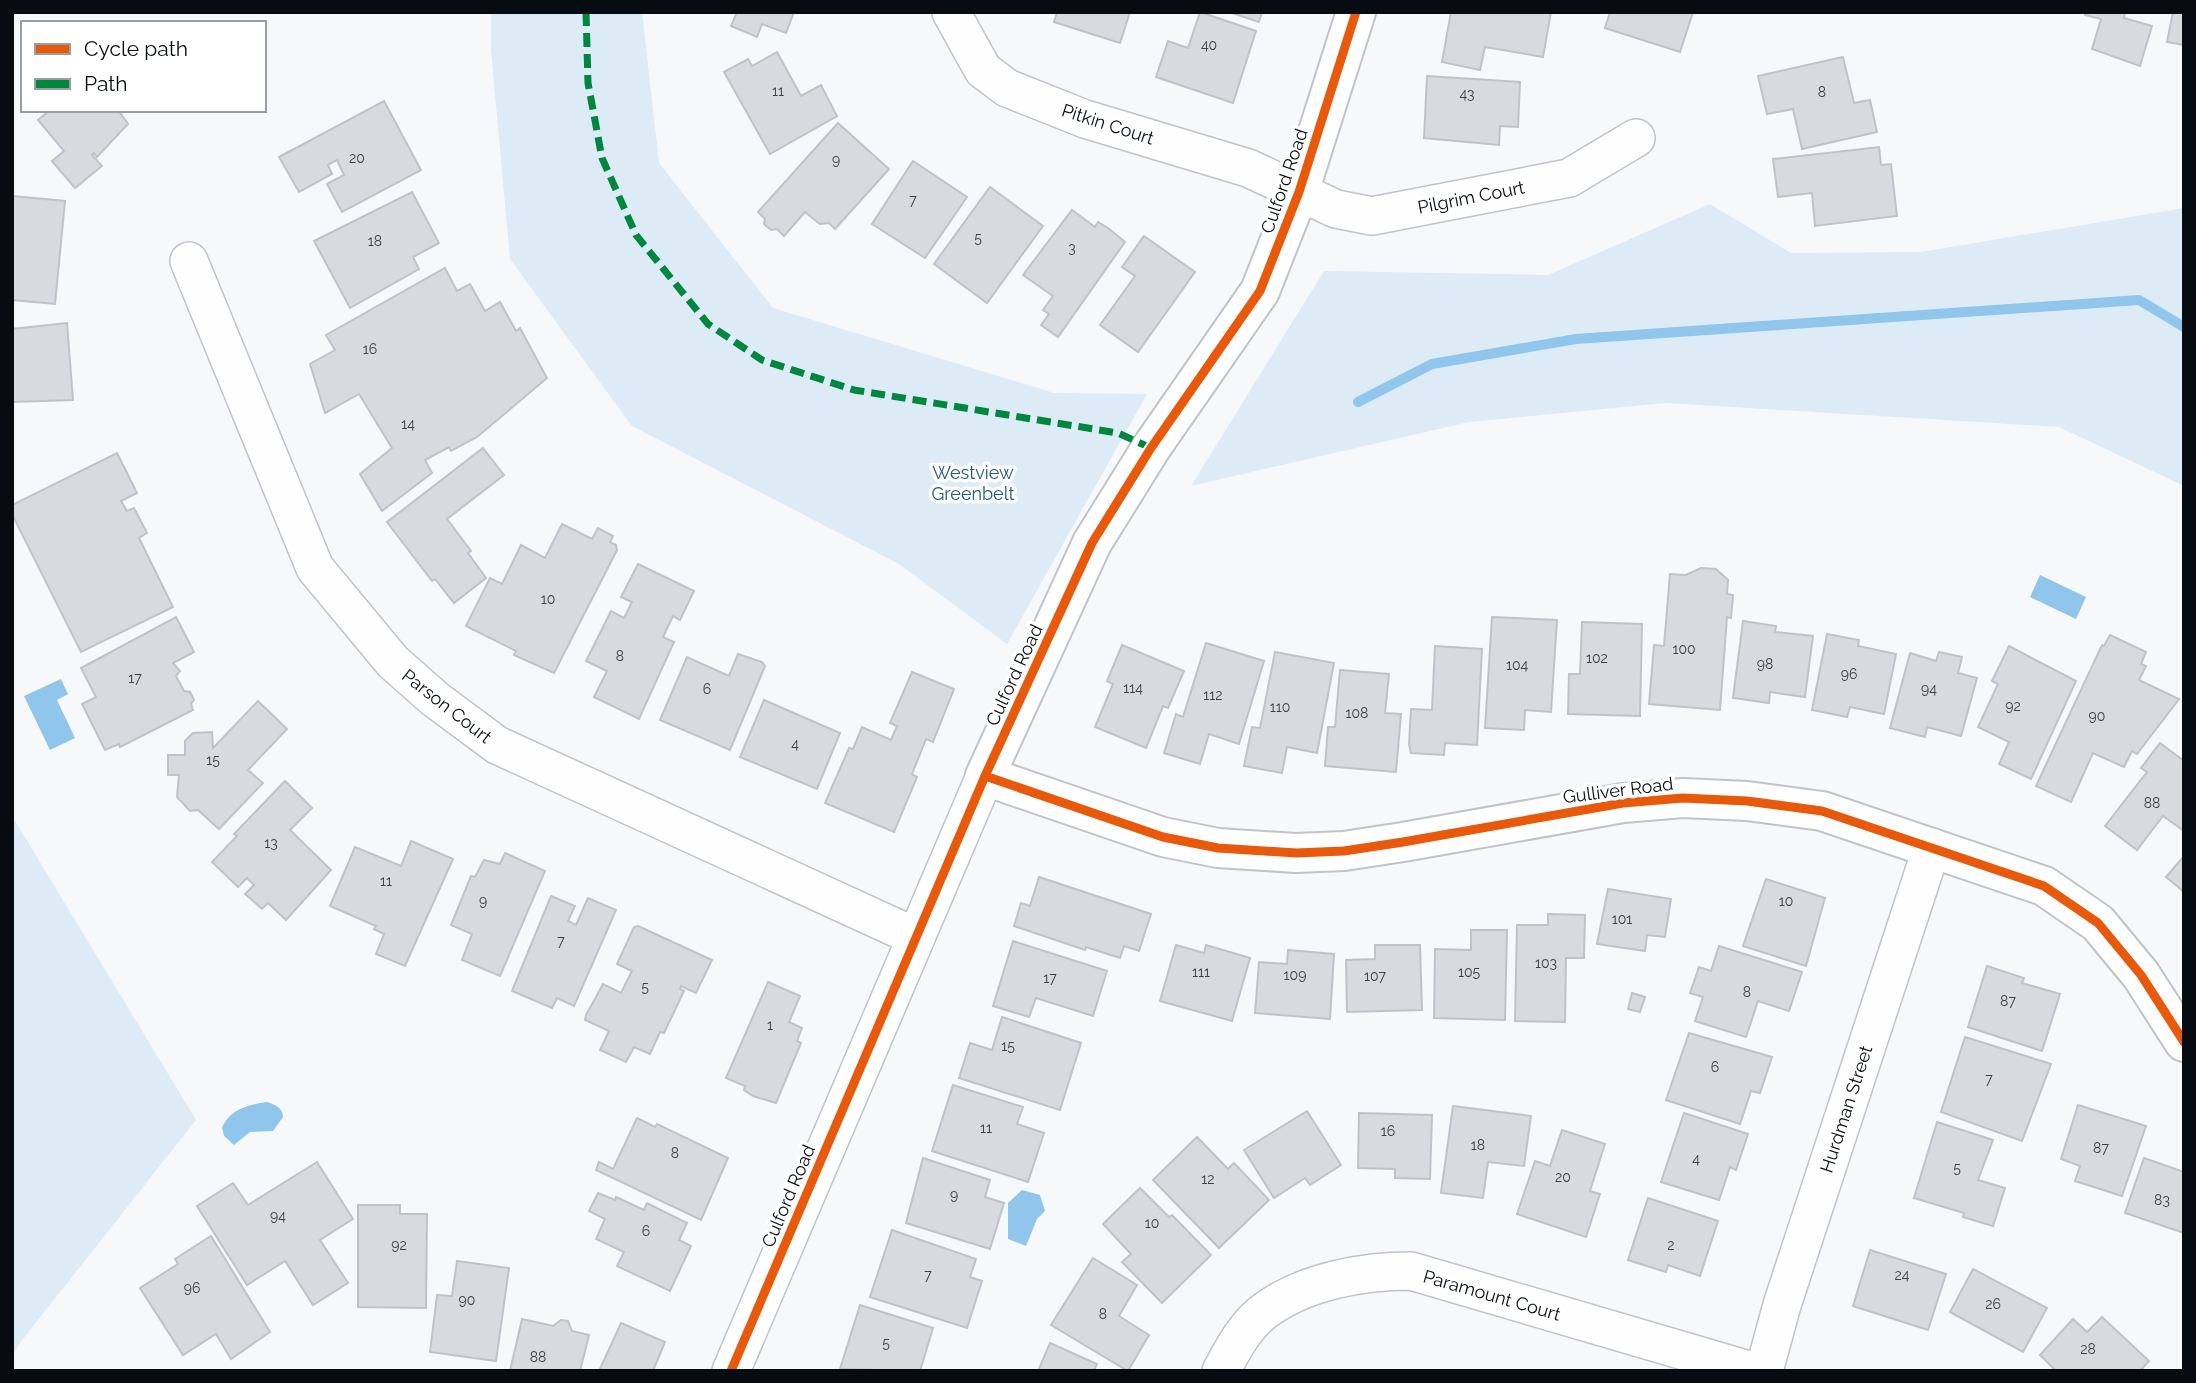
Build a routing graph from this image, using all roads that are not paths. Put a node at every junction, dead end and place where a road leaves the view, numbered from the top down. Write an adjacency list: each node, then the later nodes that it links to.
1 (950, 12): 4 (street, Pitkin Court)
2 (1356, 12): 4 (street, Culford Road)
3 (1636, 138): 4 (street, Pilgrim Court)
4 (1299, 192): 6 (street, Culford Road)
5 (189, 261): 8 (street, Parson Court)
6 (985, 776): 7 (street, Gulliver Road); 8 (street, Culford Road)
7 (1932, 847): 9 (street, Gulliver Road); 13 (street, Hurdman Street)
8 (916, 937): 10 (street, Culford Road)
9 (2184, 1042)
10 (731, 1371)
11 (1221, 1371): 12 (street, Paramount Court)
12 (1752, 1371)
13 (1763, 1371)

